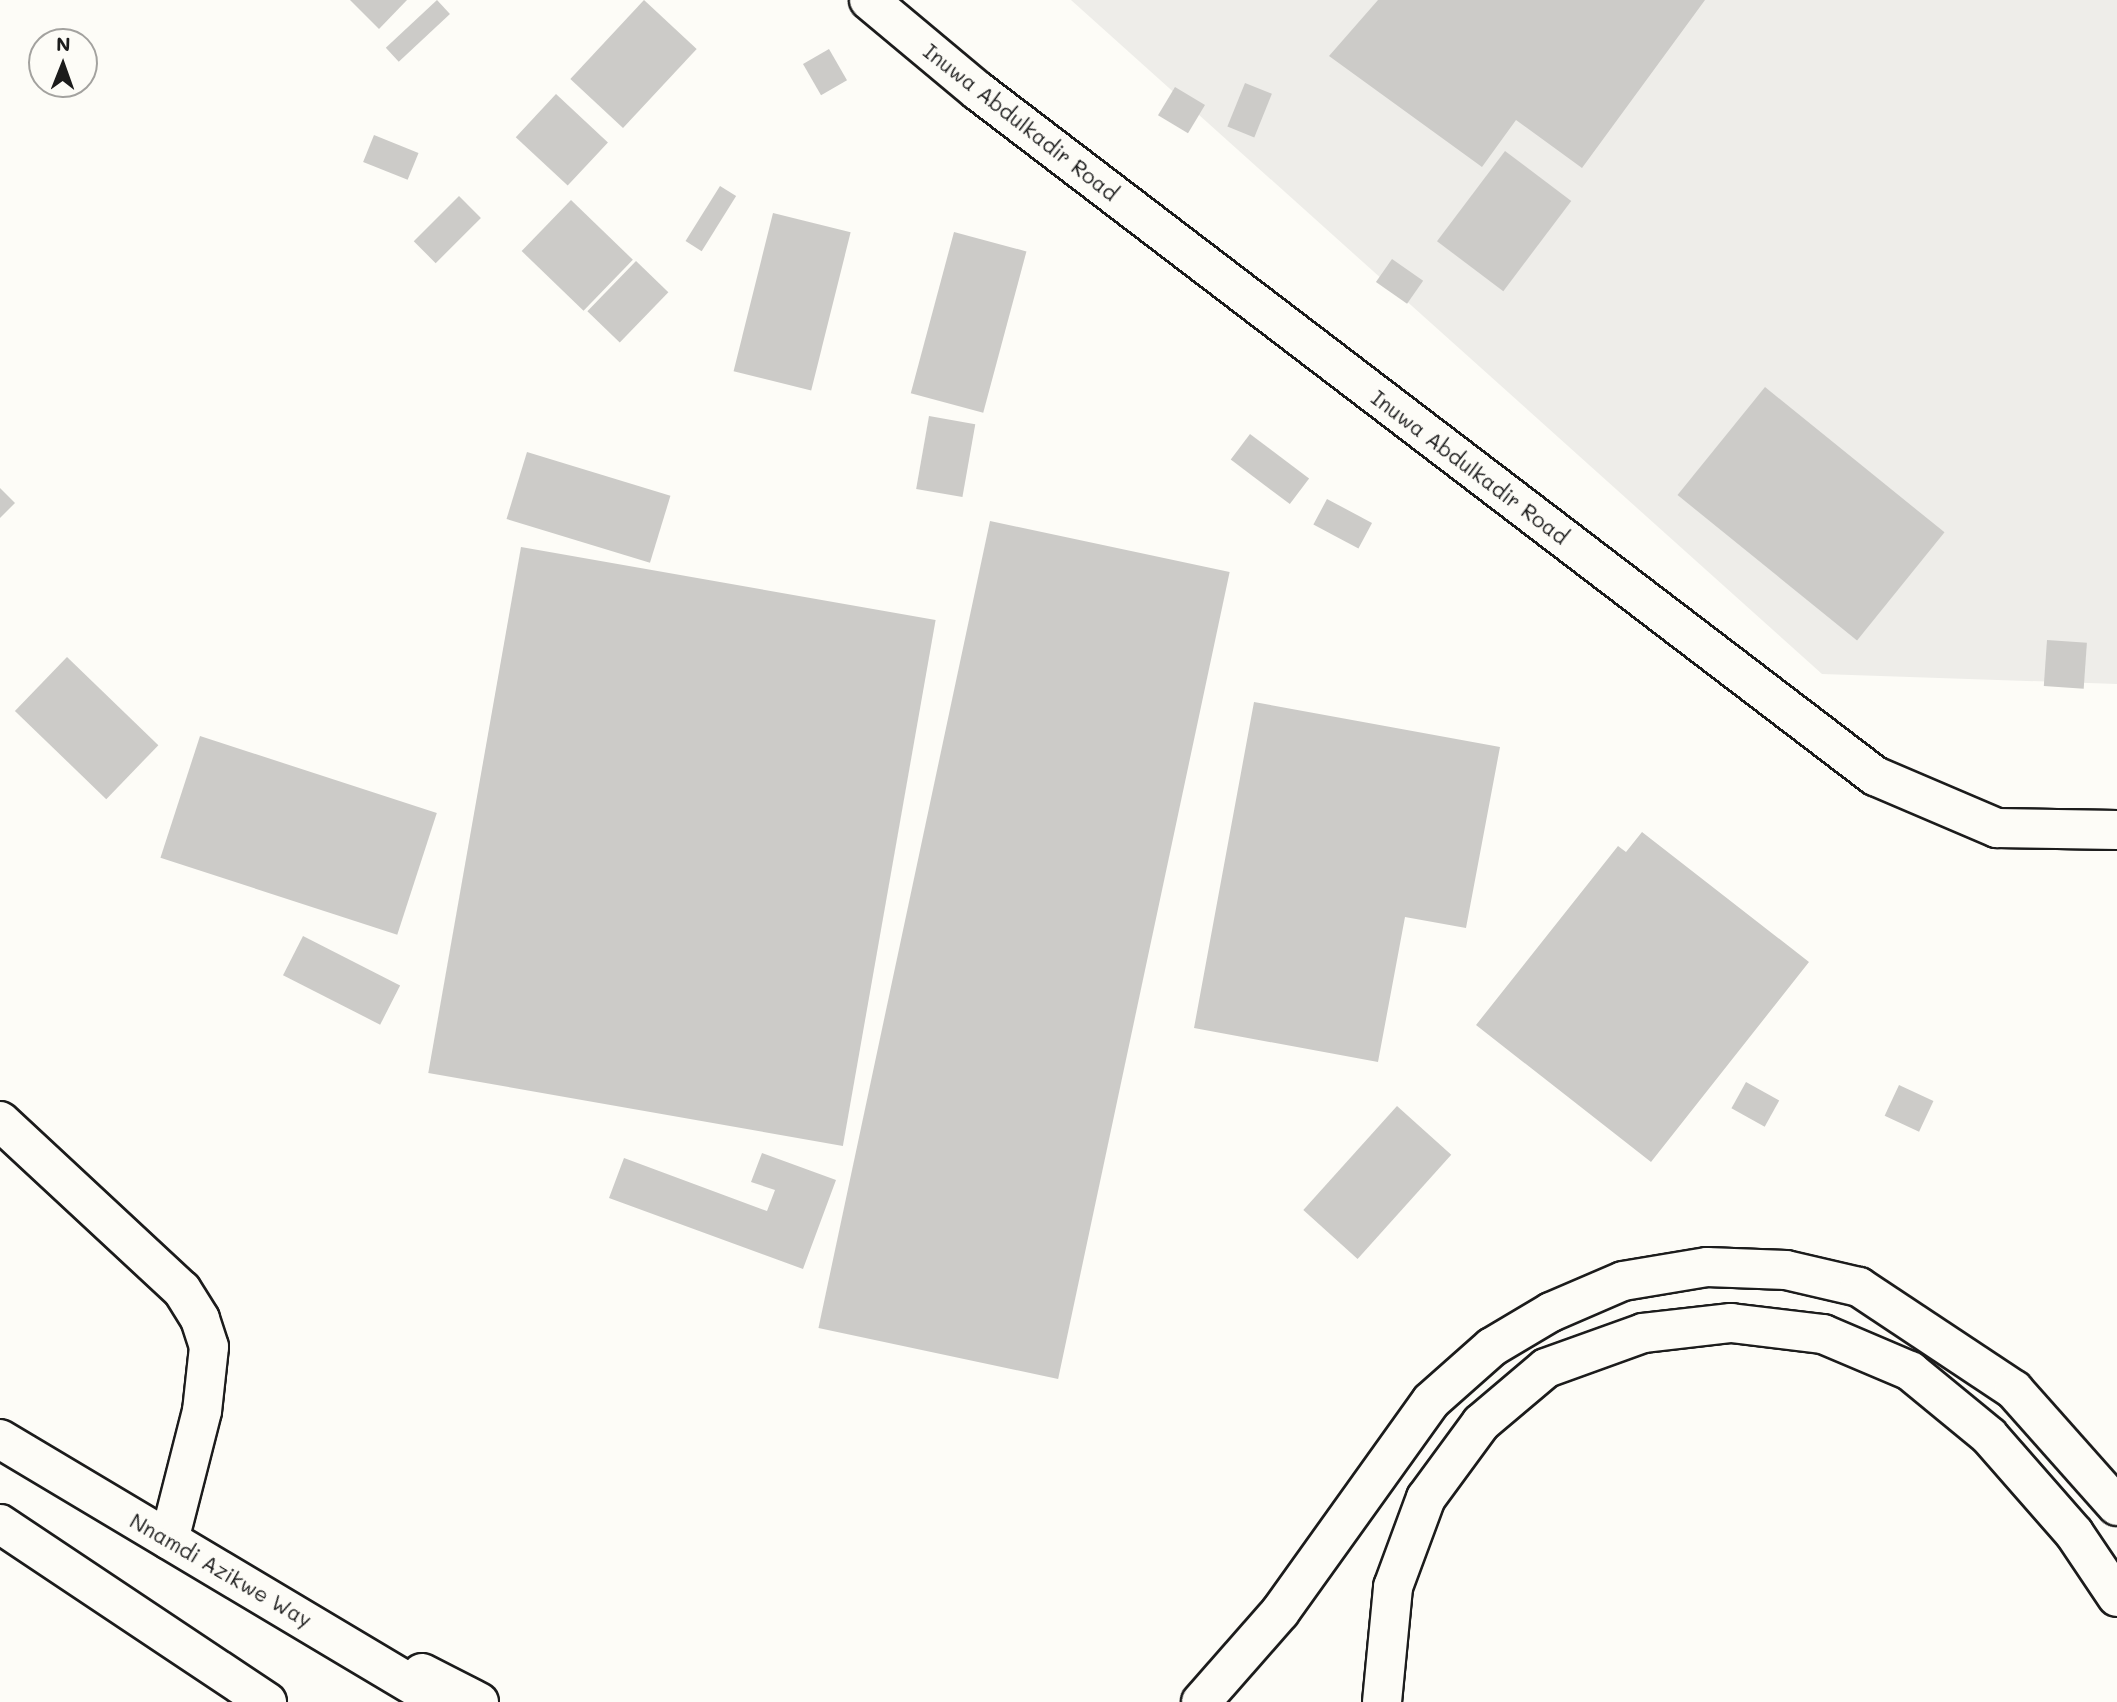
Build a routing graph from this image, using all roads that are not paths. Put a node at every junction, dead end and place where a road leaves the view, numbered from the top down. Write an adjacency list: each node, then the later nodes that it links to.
1 (869, 0): 2 (main road, Inuwa Abdulkadir Road)
2 (2117, 831)
3 (0, 1121): 7 (main road)
4 (0, 1439): 7 (main road, Nnamdi Azikwe Way)
5 (2117, 1506): 13 (main road)
6 (0, 1524): 10 (main road)
7 (169, 1540): 8 (main road, Nnamdi Azikwe Way)
8 (267, 1595): 11 (main road, Nnamdi Azikwe Way); 12 (main road)
9 (2117, 1597): 14 (main road)
10 (267, 1702)
11 (441, 1702)
12 (480, 1702)
13 (1201, 1702)
14 (1382, 1702)

